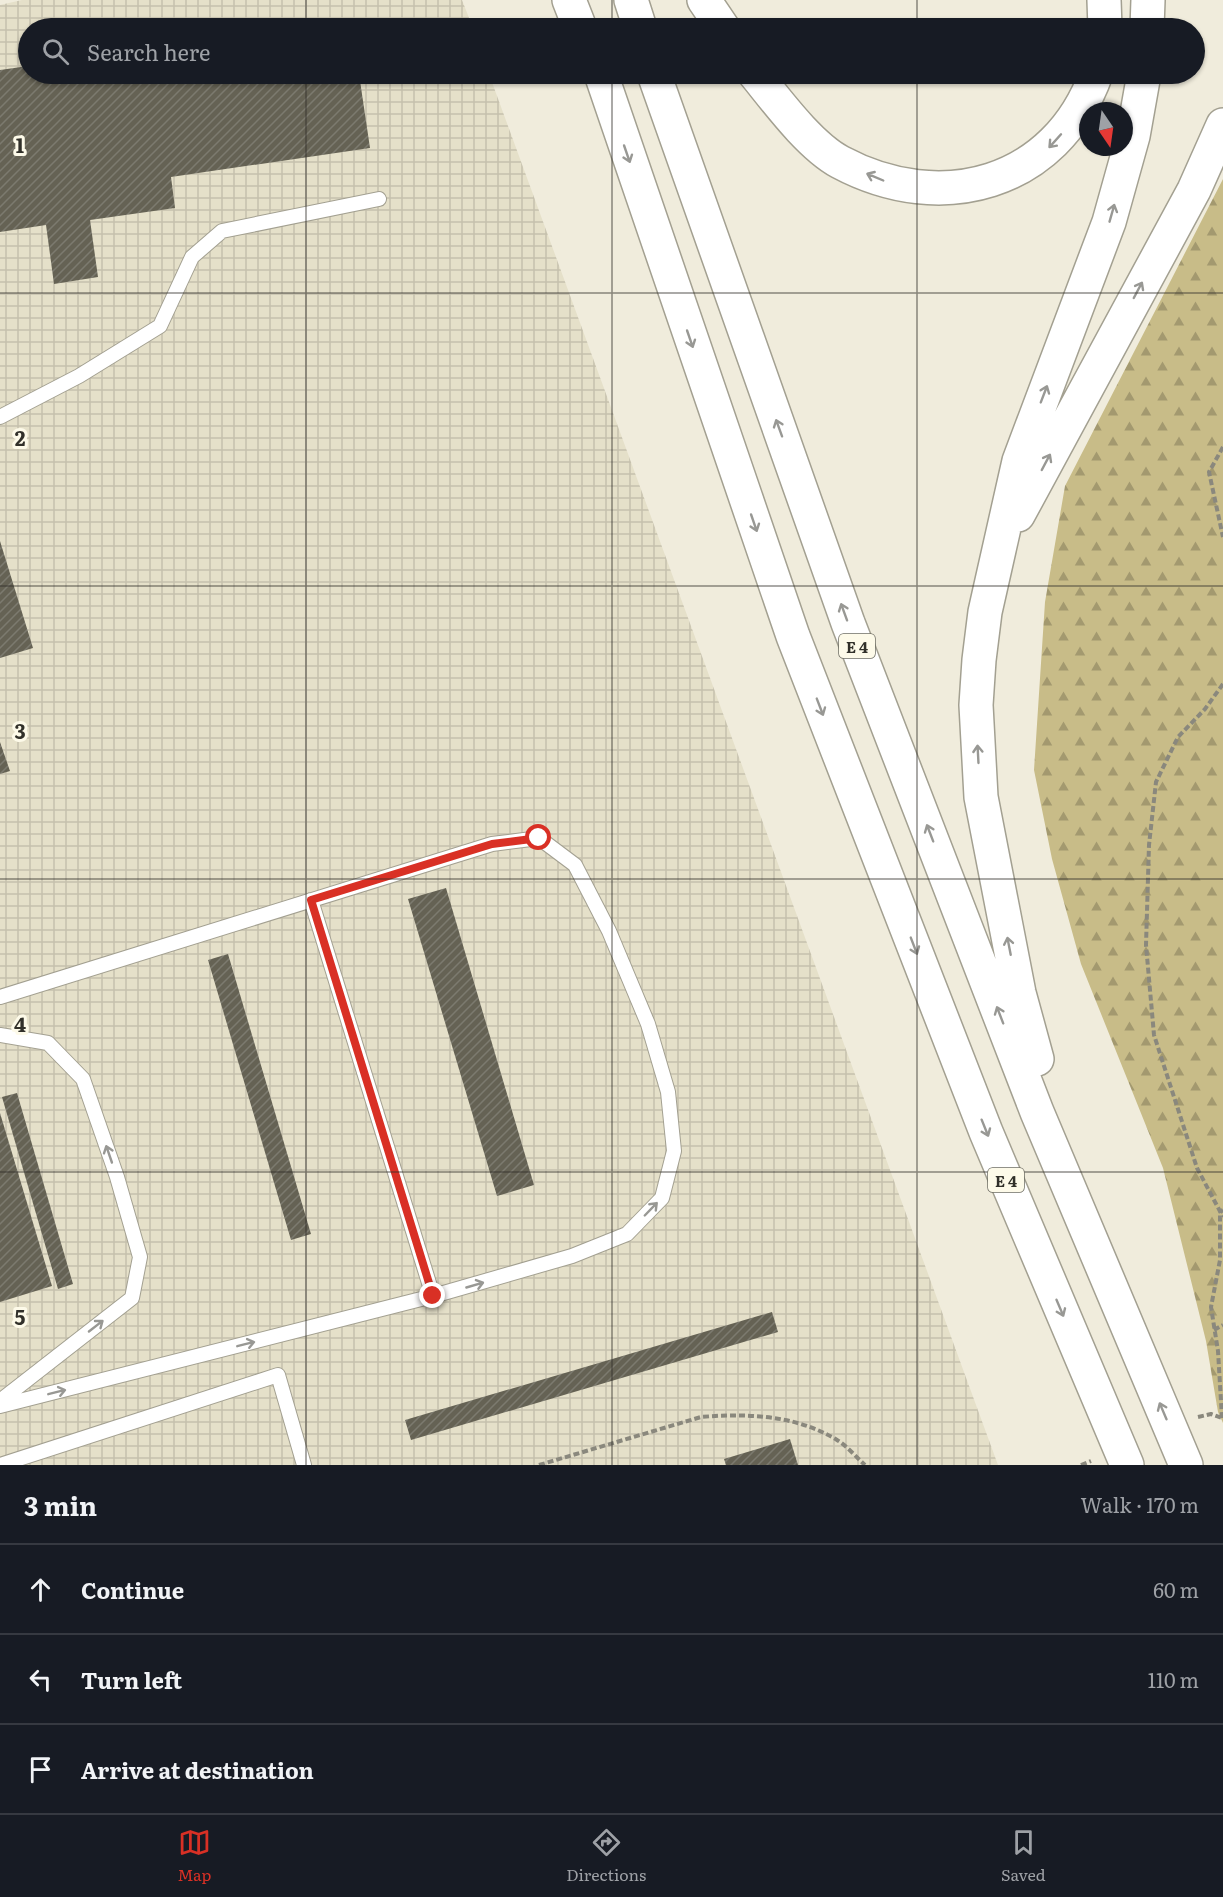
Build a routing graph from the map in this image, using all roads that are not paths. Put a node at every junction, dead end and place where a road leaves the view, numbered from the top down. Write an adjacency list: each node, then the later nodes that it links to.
1 (569, 0): 7 (highway)
2 (579, 0): 8 (highway)
3 (632, 0): 9 (highway)
4 (704, 0): 10 (highway)
5 (1104, 0): 11 (highway)
6 (1148, 0): 12 (highway)
7 (576, 18)
8 (584, 18)
9 (637, 18)
10 (716, 18)
11 (1105, 18)
12 (1147, 18)
13 (604, 84): 31 (highway, E 4, one-way to 31)
14 (658, 84): 25 (highway, E 4, one-way to 14)
15 (763, 84): 16 (highway, one-way to 15)
16 (1092, 84)
17 (1142, 84): 21 (highway, one-way to 17)
18 (1223, 125): 21 (highway, one-way to 18)
19 (379, 199): 20 (lane)
20 (0, 417)
21 (999, 550): 25 (highway, one-way to 21)
22 (311, 900): 23 (lane); 26 (lane); 26 (lane, one-way to 22)
23 (0, 997)
24 (0, 1035): 27 (lane, one-way to 24)
25 (1076, 1206): 32 (highway, E 4, one-way to 25)
26 (433, 1296): 28 (lane, one-way to 26)
27 (0, 1401)
28 (0, 1406)
29 (0, 1465): 30 (lane)
30 (304, 1465)
31 (1126, 1465)
32 (1186, 1465)

